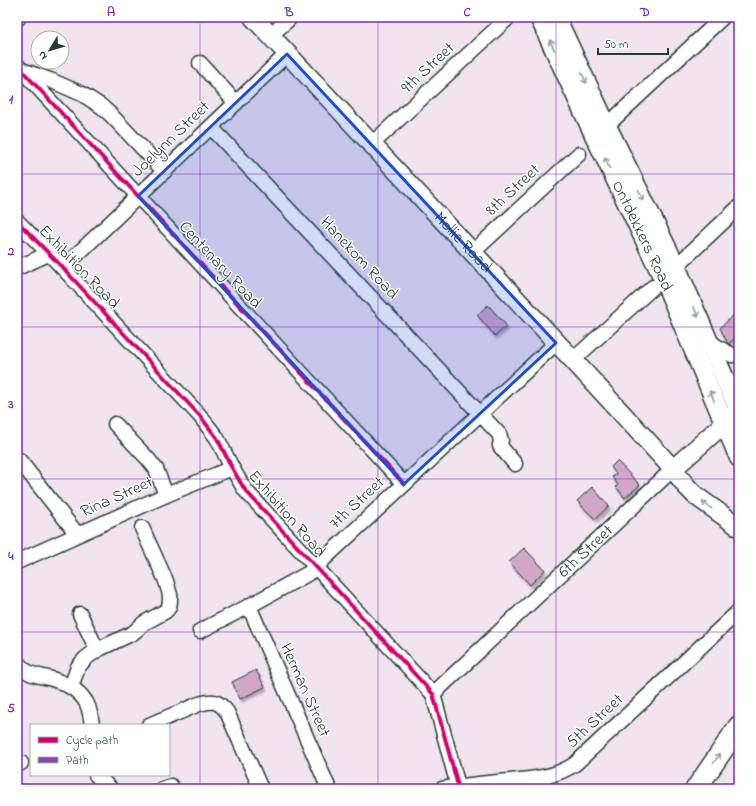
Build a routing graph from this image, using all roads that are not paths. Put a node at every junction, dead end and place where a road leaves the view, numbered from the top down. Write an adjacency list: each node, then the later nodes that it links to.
1 (20, 17): 8 (street)
2 (253, 17): 9 (main road, Mollie Road)
3 (291, 17): 9 (street)
4 (508, 17): 16 (street, 9th Street)
5 (538, 17): 15 (main road, Ontdekkers Road, one-way to 5)
6 (556, 17): 15 (main road, Ontdekkers Road, one-way to 15)
7 (723, 17): 15 (street)
8 (17, 19)
9 (270, 36): 10 (main road, Mollie Road)
10 (287, 54): 13 (street, Joelynn Street); 16 (main road, Mollie Road)
11 (200, 63): 13 (street)
12 (19, 67): 18 (street, Centenary Road); 19 (street, Centenary Road)
13 (236, 103): 14 (street, Joelynn Street)
14 (211, 127): 18 (street, Joelynn Street); 31 (street, Hanekom Road)
15 (601, 131): 24 (main road, Ontdekkers Road, one-way to 24); 27 (main road, Ontdekkers Road, one-way to 15)
16 (372, 144): 22 (main road, Mollie Road)
17 (579, 154): 22 (street, 8th Street)
18 (164, 171): 19 (street, Joelynn Street)
19 (138, 196): 26 (street, Joelynn Street); 39 (street, Centenary Road)
20 (739, 207): 24 (street)
21 (17, 221): 23 (street, Exhibition Road)
22 (473, 252): 28 (main road, Mollie Road)
23 (48, 254): 25 (street); 26 (street, Exhibition Road)
24 (676, 266): 27 (street); 30 (main road, Ontdekkers Road, one-way to 30)
25 (17, 268)
26 (63, 268): 37 (street, Exhibition Road)
27 (658, 283): 29 (street); 33 (main road, Ontdekkers Road, one-way to 27)
28 (556, 343): 29 (main road, Mollie Road); 31 (street, 7th Street)
29 (573, 360): 38 (main road, Mollie Road)
30 (739, 409): 33 (main road, 6th Street)
31 (480, 414): 36 (street, Hanekom Road); 39 (street, 7th Street)
32 (115, 424): 40 (street)
33 (724, 424): 34 (main road, Ontdekkers Road); 38 (main road, 6th Street)
34 (739, 458)
35 (19, 460): 43 (street)
36 (515, 464)
37 (232, 468): 40 (street, Rina Street); 45 (street, Exhibition Road)
38 (673, 469): 41 (main road, Mollie Road, one-way to 38); 53 (street, 6th Street)
39 (404, 484): 45 (street, 7th Street)
40 (166, 495): 43 (street, Rina Street)
41 (739, 527)
42 (142, 528): 50 (street)
43 (77, 534): 44 (street, Rina Street)
44 (17, 562)
45 (316, 567): 46 (street, 7th Street); 53 (street, Exhibition Road)
46 (249, 606): 49 (street, 7th Street); 61 (street, Herman Street)
47 (739, 611): 58 (street, 5th Street)
48 (80, 614): 50 (street)
49 (200, 631)
50 (97, 650): 52 (street)
51 (17, 662): 52 (street)
52 (71, 687): 54 (street)
53 (433, 694): 58 (street, Exhibition Road)
54 (92, 724)
55 (151, 724): 60 (street)
56 (739, 726): 63 (highway, one-way to 56)
57 (97, 776): 59 (street)
58 (458, 786): 62 (street, 5th Street)
59 (111, 789)
60 (262, 789)
61 (329, 789)
62 (442, 789)
63 (696, 789)

